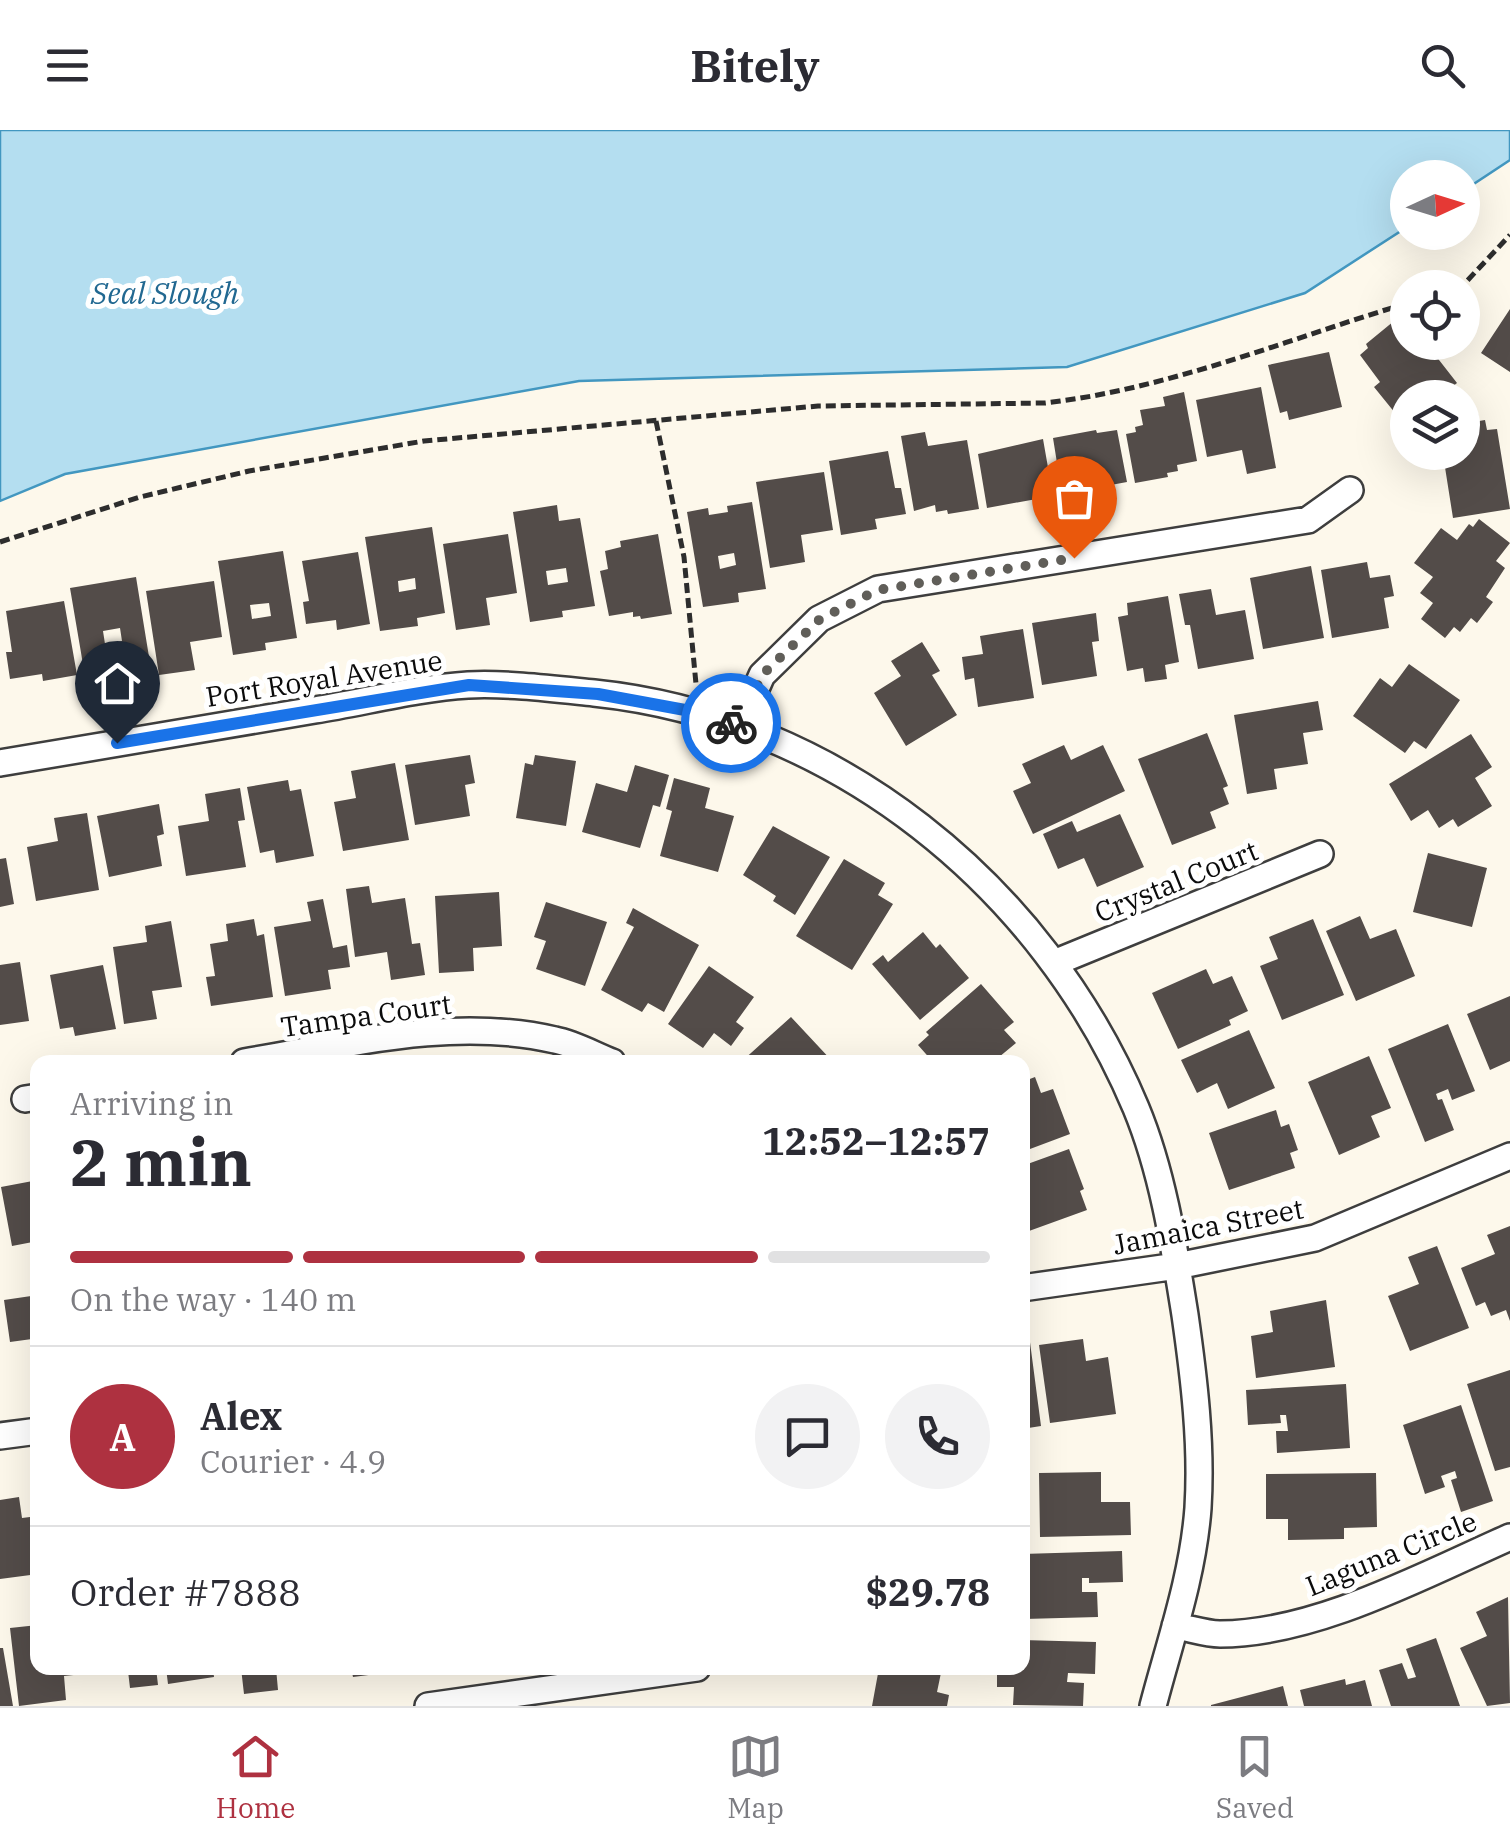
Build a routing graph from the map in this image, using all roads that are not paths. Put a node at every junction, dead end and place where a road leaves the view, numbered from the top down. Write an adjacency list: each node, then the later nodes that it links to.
1 (1350, 490): 2 (street)
2 (740, 726): 3 (street, Port Royal Avenue); 5 (street, Port Royal Avenue)
3 (0, 762)
4 (1320, 854): 5 (street, Crystal Court)
5 (1054, 963): 9 (street, Port Royal Avenue)
6 (286, 1055): 7 (street, Tampa Court)
7 (595, 1055)
8 (1510, 1156): 9 (street, Jamaica Street)
9 (1178, 1266): 10 (street, Jamaica Street); 14 (street, Port Royal Avenue)
10 (1030, 1287)
11 (30, 1432): 12 (street)
12 (0, 1436)
13 (1510, 1538): 14 (street, Laguna Circle)
14 (1175, 1626): 17 (street, Port Royal Avenue)
15 (647, 1675): 16 (street)
16 (428, 1706)
17 (1153, 1706)

